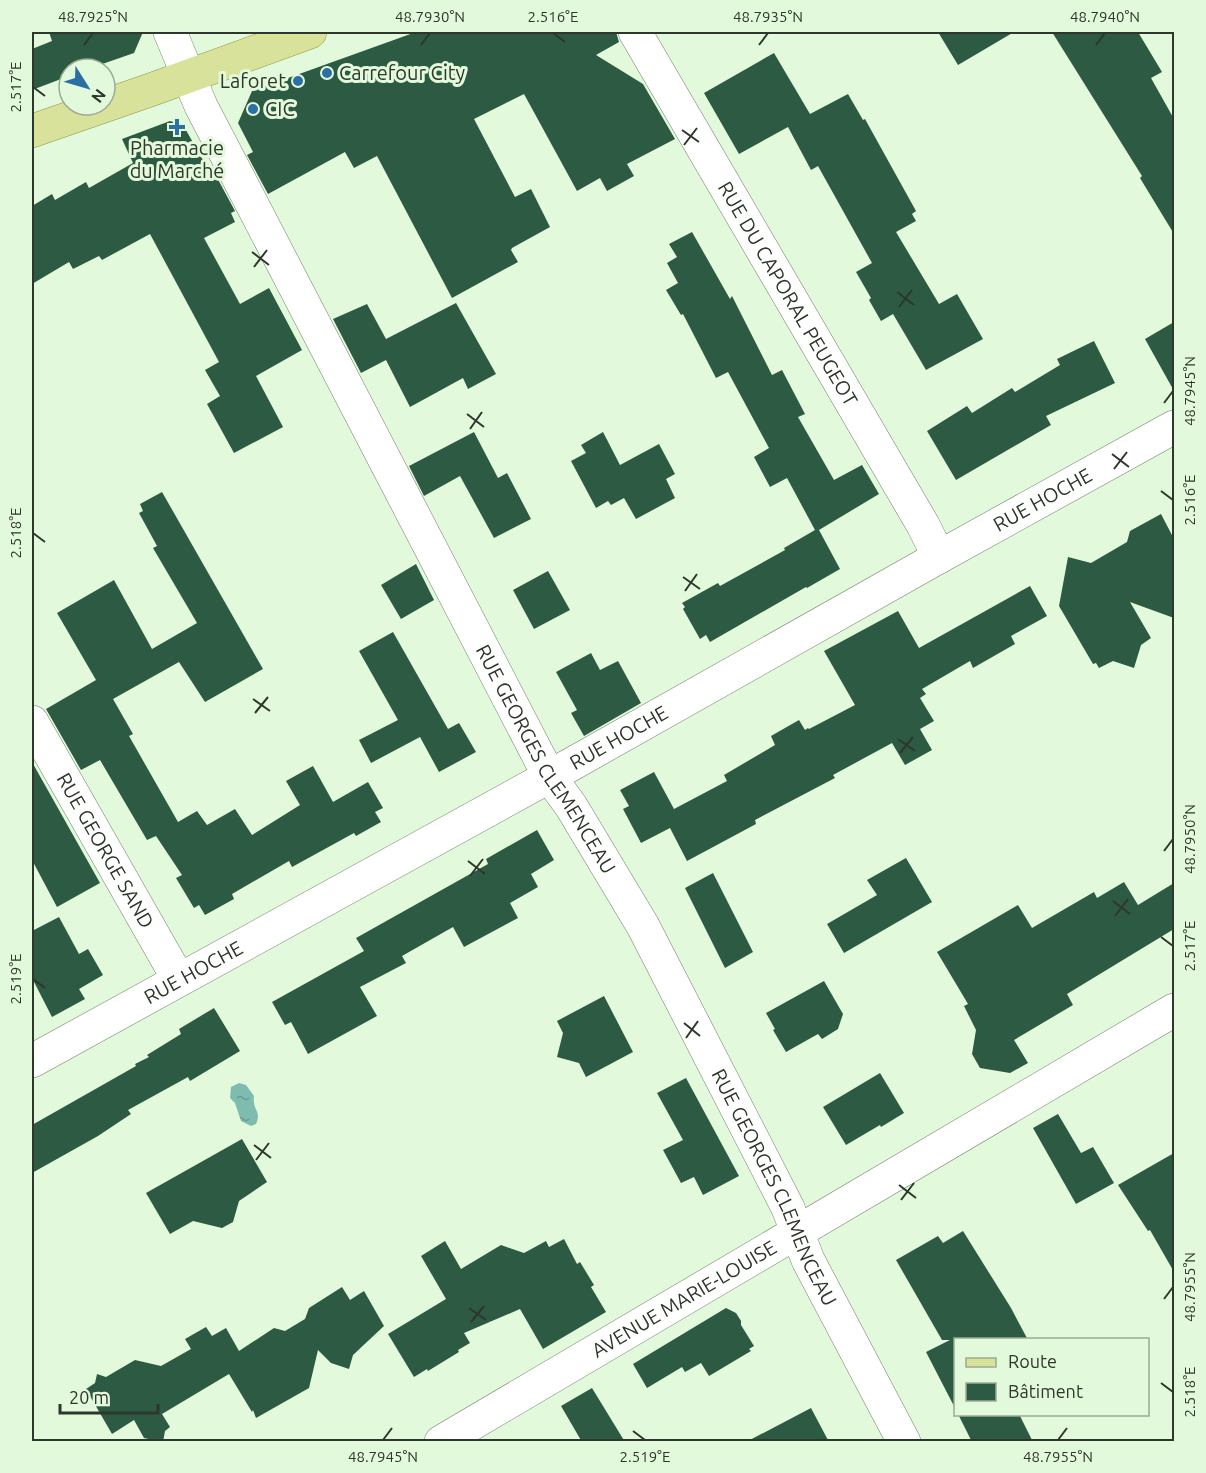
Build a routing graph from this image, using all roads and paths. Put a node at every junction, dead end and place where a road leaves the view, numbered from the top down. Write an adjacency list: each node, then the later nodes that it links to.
1 (170, 32): 4 (street, RUE GEORGES CLEMENCEAU)
2 (310, 32): 4 (main road)
3 (635, 32): 7 (street, RUE DU CAPORAL PEUGEOT)
4 (188, 76): 5 (main road); 9 (street, RUE GEORGES CLEMENCEAU)
5 (32, 131)
6 (1174, 427): 7 (street, RUE HOCHE)
7 (939, 557): 9 (street, RUE HOCHE)
8 (32, 722): 10 (street, RUE GEORGE SAND)
9 (549, 776): 10 (street, RUE HOCHE); 13 (street, RUE GEORGES CLEMENCEAU)
10 (179, 980): 12 (street, RUE HOCHE)
11 (1174, 1010): 13 (street, AVENUE MARIE-LOUISE)
12 (32, 1061)
13 (798, 1232): 14 (street, AVENUE MARIE-LOUISE); 15 (street, RUE GEORGES CLEMENCEAU)
14 (441, 1442)
15 (904, 1442)

